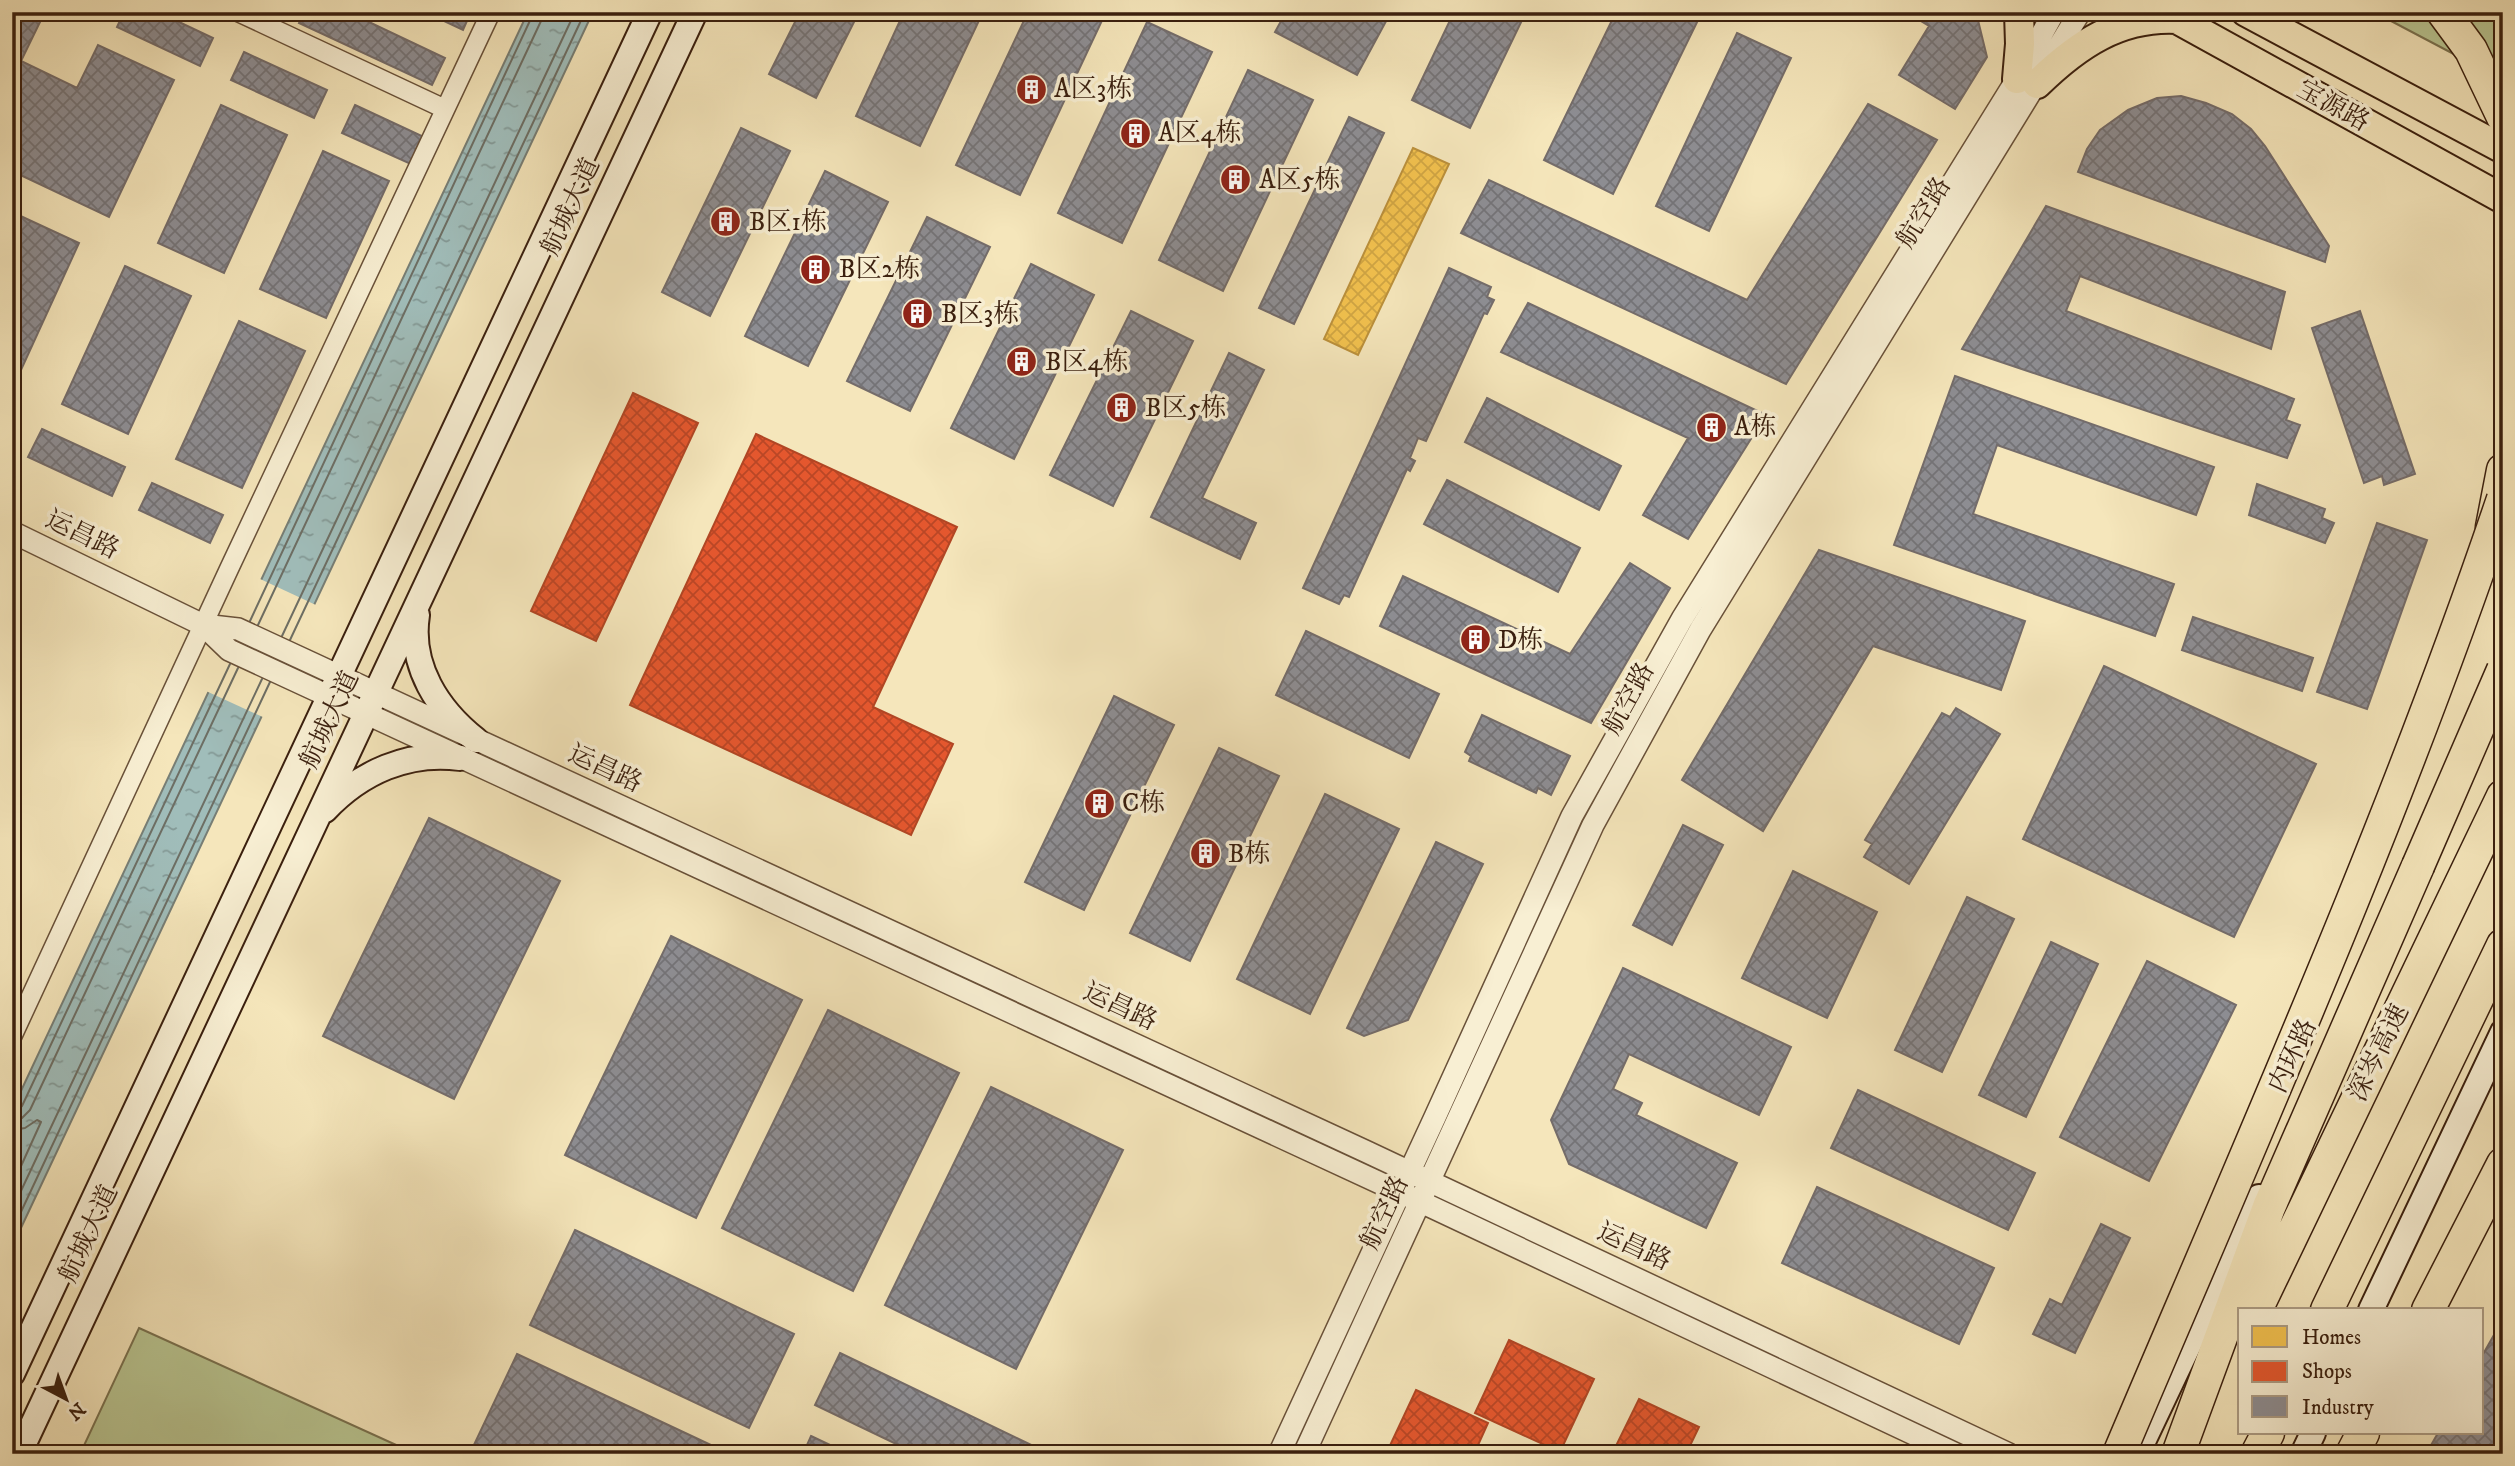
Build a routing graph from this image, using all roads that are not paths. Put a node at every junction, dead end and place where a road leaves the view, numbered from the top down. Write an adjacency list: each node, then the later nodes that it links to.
1 (238, 12): 12 (street)
2 (491, 12): 12 (street)
3 (650, 12): 24 (main road, 航城大道)
4 (695, 12): 20 (main road, 航城大道)
5 (2019, 12): 11 (main road)
6 (2054, 12): 11 (street, 航空路)
7 (2080, 12): 11 (street, 航空路)
8 (2246, 12): 14 (main road, 宝源路)
9 (2443, 12): 13 (highway)
10 (2170, 16): 11 (main road); 15 (main road, 宝源路)
11 (2027, 82): 33 (street, 航空路); 34 (street, 航空路)
12 (445, 109): 21 (street)
13 (2503, 117)
14 (2503, 149)
15 (2503, 199)
16 (2503, 470): 19 (highway, bridge)
17 (2503, 499): 19 (highway, bridge)
18 (12, 532): 21 (street, 运昌路)
19 (2491, 533): 55 (highway, bridge)
20 (419, 600): 25 (main road, 航城大道); 26 (main road)
21 (203, 625): 24 (street, 运昌路); 24 (street, 运昌路); 31 (street)
22 (2503, 670): 57 (highway, bridge)
23 (2503, 685): 45 (main road, 内环路)
24 (334, 687): 25 (street, 运昌路); 44 (main road, 航城大道)
25 (371, 704): 26 (street, 运昌路); 28 (main road, 航城大道)
26 (468, 749): 28 (main road); 33 (street, 运昌路); 35 (street, 运昌路)
27 (2503, 796): 38 (highway, 深岑高速)
28 (317, 818): 49 (main road, 航城大道)
29 (2503, 945): 39 (highway)
30 (2503, 1032): 40 (main road)
31 (12, 1037)
32 (2503, 1164): 41 (highway)
33 (1410, 1172): 34 (street, 运昌路); 35 (street, 航空路)
34 (1430, 1182): 37 (street, 航空路); 53 (street, 运昌路)
35 (1400, 1192): 37 (street, 运昌路); 50 (street, 航空路)
36 (2503, 1199): 42 (highway)
37 (1421, 1202): 51 (street, 航空路); 52 (street, 运昌路)
38 (2257, 1308)
39 (2328, 1308)
40 (2372, 1308)
41 (2429, 1308)
42 (2436, 1308)
43 (2238, 1347): 58 (highway)
44 (12, 1374)
45 (2151, 1424): 54 (street); 56 (main road, 内环路)
46 (2267, 1434): 59 (highway)
47 (2313, 1434): 60 (main road)
48 (2362, 1434): 61 (highway)
49 (19, 1454)
50 (1279, 1454)
51 (1304, 1454)
52 (1956, 1454)
53 (2009, 1454)
54 (2113, 1454)
55 (2119, 1454)
56 (2137, 1454)
57 (2178, 1454)
58 (2187, 1454)
59 (2257, 1454)
60 (2303, 1454)
61 (2352, 1454)

